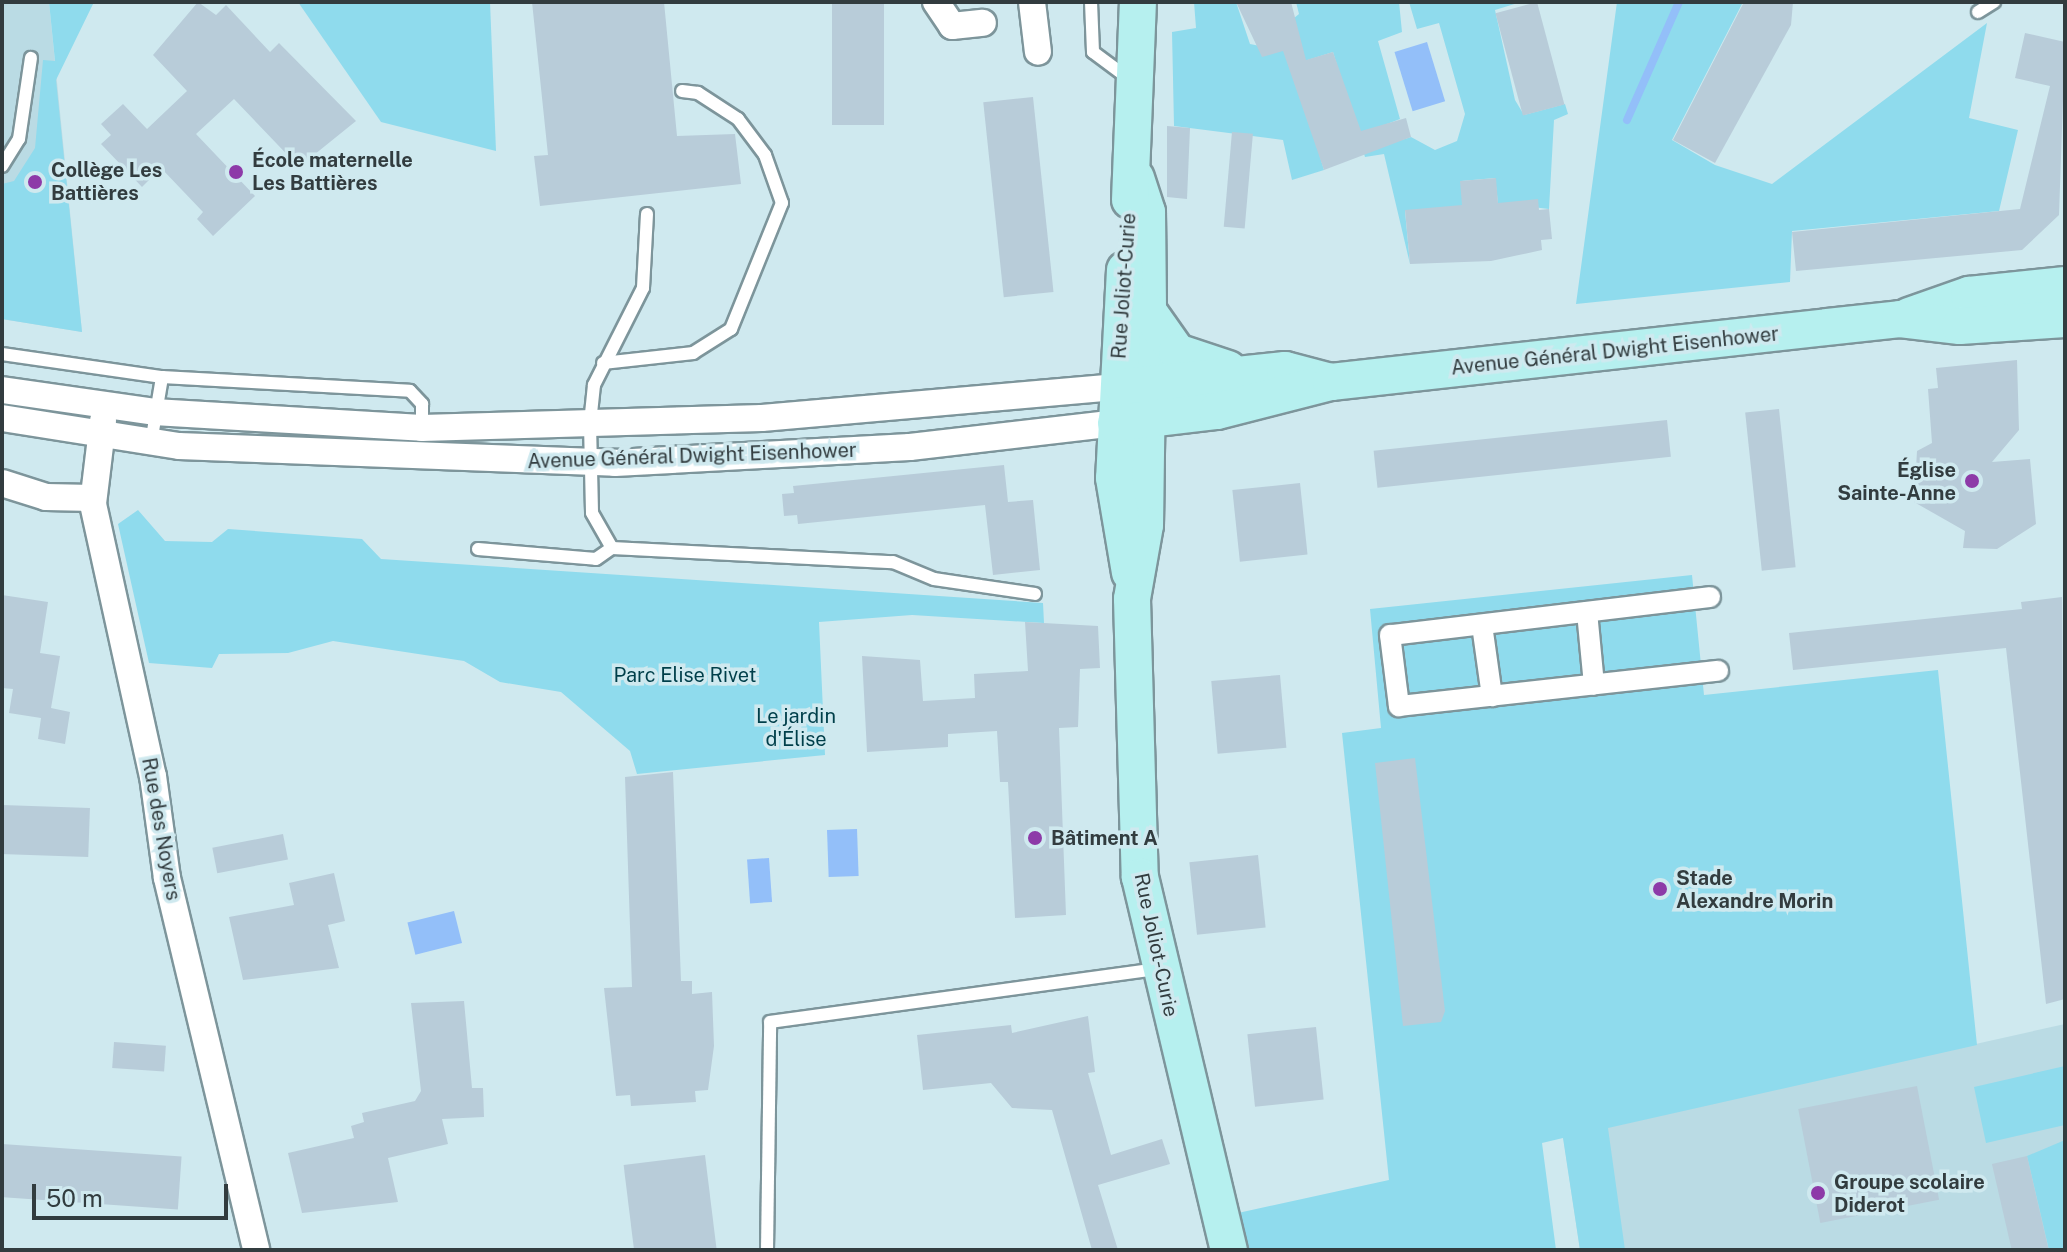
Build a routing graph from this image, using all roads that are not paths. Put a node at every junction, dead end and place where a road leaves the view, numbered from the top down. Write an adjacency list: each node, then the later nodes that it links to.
1 (936, 2): 7 (street)
2 (1032, 2): 8 (street)
3 (1091, 2): 10 (lane)
4 (1138, 2): 10 (main road, Rue Joliot-Curie)
5 (1994, 2): 6 (lane)
6 (1978, 12)
7 (983, 23)
8 (1038, 52)
9 (31, 58): 12 (lane)
10 (1138, 85): 13 (main road, Rue Joliot-Curie)
11 (682, 91): 20 (lane)
12 (2, 166)
13 (1136, 178): 16 (main road, Rue Joliot-Curie); 24 (main road, Rue Joliot-Curie)
14 (647, 214): 20 (lane)
15 (2065, 285): 17 (main road, Avenue Général Dwight Eisenhower)
16 (1148, 311): 21 (main road); 24 (main road, Rue Joliot-Curie)
17 (1900, 319): 18 (main road, Avenue Général Dwight Eisenhower); 23 (main road, Avenue Général Dwight Eisenhower)
18 (2065, 319)
19 (2, 354): 22 (lane)
20 (603, 363): 30 (lane)
21 (1254, 374): 23 (main road, Avenue Général Dwight Eisenhower); 24 (main road, Avenue Général Dwight Eisenhower)
22 (162, 377): 27 (lane); 31 (lane)
23 (1331, 382): 29 (main road, Avenue Général Dwight Eisenhower)
24 (1132, 386): 29 (main road, Rue Joliot-Curie); 30 (street, Avenue Général Dwight Eisenhower)
25 (2, 390): 26 (street, Avenue Général Dwight Eisenhower)
26 (105, 405): 27 (street, Avenue Général Dwight Eisenhower); 32 (street, Rue des Noyers)
27 (154, 412): 31 (street, Avenue Général Dwight Eisenhower); 33 (lane)
28 (2, 418): 32 (street, Avenue Général Dwight Eisenhower)
29 (1131, 422): 35 (street, Avenue Général Dwight Eisenhower); 47 (main road, Rue Joliot-Curie)
30 (590, 424): 31 (street, Avenue Général Dwight Eisenhower); 35 (lane)
31 (422, 428): 34 (lane)
32 (101, 435): 33 (street, Avenue Général Dwight Eisenhower); 37 (street, Rue des Noyers)
33 (151, 443): 34 (street, Avenue Général Dwight Eisenhower)
34 (422, 460): 35 (street, Avenue Général Dwight Eisenhower)
35 (592, 462): 38 (lane)
36 (2, 483): 37 (street)
37 (93, 498): 48 (street, Rue des Noyers)
38 (612, 548): 39 (lane); 40 (lane)
39 (478, 549)
40 (1035, 594)
41 (1710, 597): 42 (street)
42 (1587, 612): 43 (street); 45 (street)
43 (1482, 625): 46 (street); 46 (street)
44 (1718, 671): 45 (street)
45 (1594, 685): 46 (street)
46 (1492, 696)
47 (1157, 969): 49 (lane); 50 (main road, Rue Joliot-Curie)
48 (256, 1250)
49 (767, 1250)
50 (1229, 1250)

